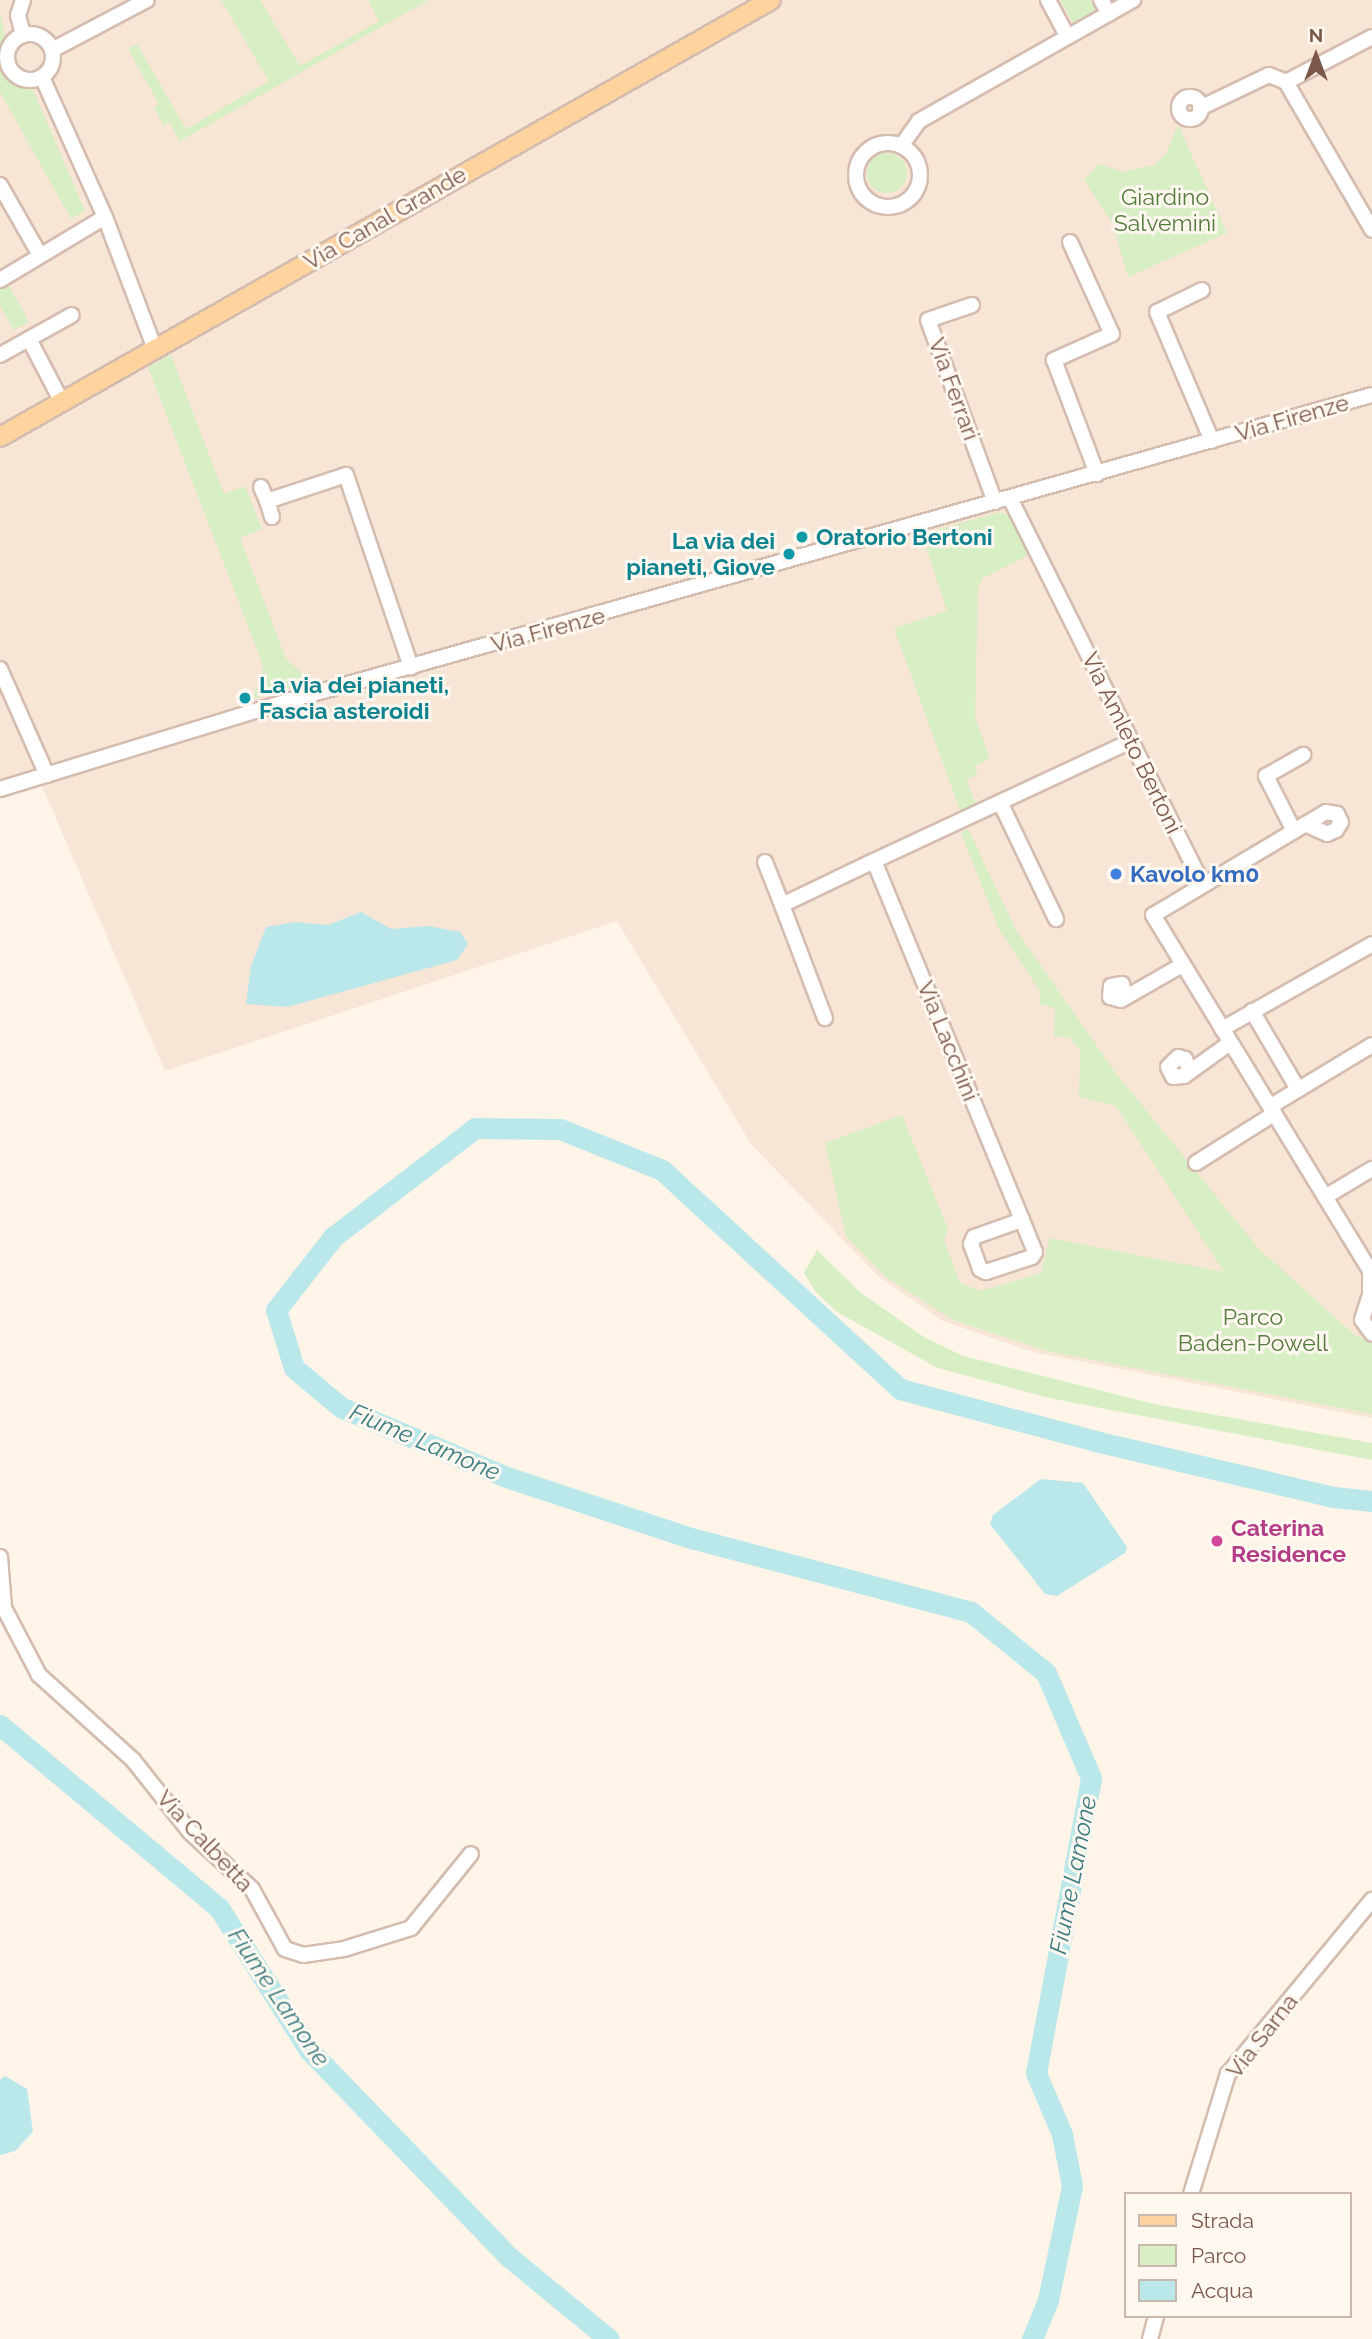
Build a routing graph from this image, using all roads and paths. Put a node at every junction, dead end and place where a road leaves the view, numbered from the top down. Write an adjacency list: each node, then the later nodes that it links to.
1 (23, 0): 9 (street)
2 (147, 0): 12 (street)
3 (771, 0): 7 (main road, Via Canal Grande)
4 (1048, 0): 10 (street)
5 (1101, 0): 8 (street)
6 (1133, 0): 8 (street)
7 (750, 5): 27 (main road, Via Canal Grande)
8 (1108, 14): 10 (street)
9 (23, 35): 12 (street); 13 (street)
10 (1067, 35): 16 (street)
11 (1372, 37): 14 (street)
12 (52, 50): 13 (street)
13 (41, 77): 18 (street)
14 (1286, 82): 15 (street); 19 (street)
15 (1200, 107)
16 (901, 146): 16 (street)
17 (0, 185): 21 (street)
18 (105, 217): 21 (street); 27 (street)
19 (1372, 230)
20 (1070, 242): 33 (street)
21 (40, 256): 22 (street)
22 (0, 280)
23 (1202, 290): 32 (street, Via Firenze)
24 (972, 305): 37 (street, Via Ferrari)
25 (72, 315): 26 (street)
26 (29, 339): 28 (street); 30 (street)
27 (155, 349): 30 (main road, Via Canal Grande)
28 (0, 355)
29 (1372, 396): 32 (street, Via Firenze)
30 (62, 402): 31 (main road, Via Canal Grande)
31 (0, 436)
32 (1212, 441): 33 (street, Via Firenze)
33 (1097, 474): 35 (street, Via Firenze)
34 (261, 487): 36 (street)
35 (1010, 498): 37 (street, Via Firenze); 41 (street, Via Amleto Bertoni)
36 (267, 501): 38 (street); 39 (street)
37 (995, 502): 39 (street, Via Firenze)
38 (272, 517)
39 (411, 667): 43 (street, Via Firenze)
40 (0, 669): 43 (street)
41 (1131, 741): 45 (street); 48 (street, Via Amleto Bertoni)
42 (1303, 755): 48 (street)
43 (47, 775): 44 (street, Via Firenze)
44 (0, 789)
45 (1000, 802): 46 (street); 50 (street)
46 (874, 861): 49 (street); 65 (street, Via Lacchini)
47 (765, 862): 49 (street)
48 (1203, 885): 52 (street)
49 (782, 905): 55 (street)
50 (1056, 919)
51 (1372, 944): 54 (street)
52 (1182, 965): 53 (street); 56 (street)
53 (1125, 997)
54 (1252, 1012): 56 (street); 60 (street)
55 (825, 1018)
56 (1222, 1029): 57 (street)
57 (1230, 1043): 59 (street); 61 (street)
58 (1372, 1045): 60 (street)
59 (1189, 1069)
60 (1298, 1089): 61 (street)
61 (1273, 1109): 62 (street); 64 (street)
62 (1196, 1163)
63 (1372, 1169): 64 (street)
64 (1325, 1197): 66 (street)
65 (1022, 1220): 65 (street, Via Lacchini)
66 (1371, 1273): 67 (street)
67 (1372, 1334)
68 (0, 1557): 69 (street, Via Calbetta)
69 (471, 1854)
70 (1372, 1900): 71 (street, Via Sarna)
71 (1192, 2192)
72 (1155, 2318): 73 (street)
73 (1150, 2339)

